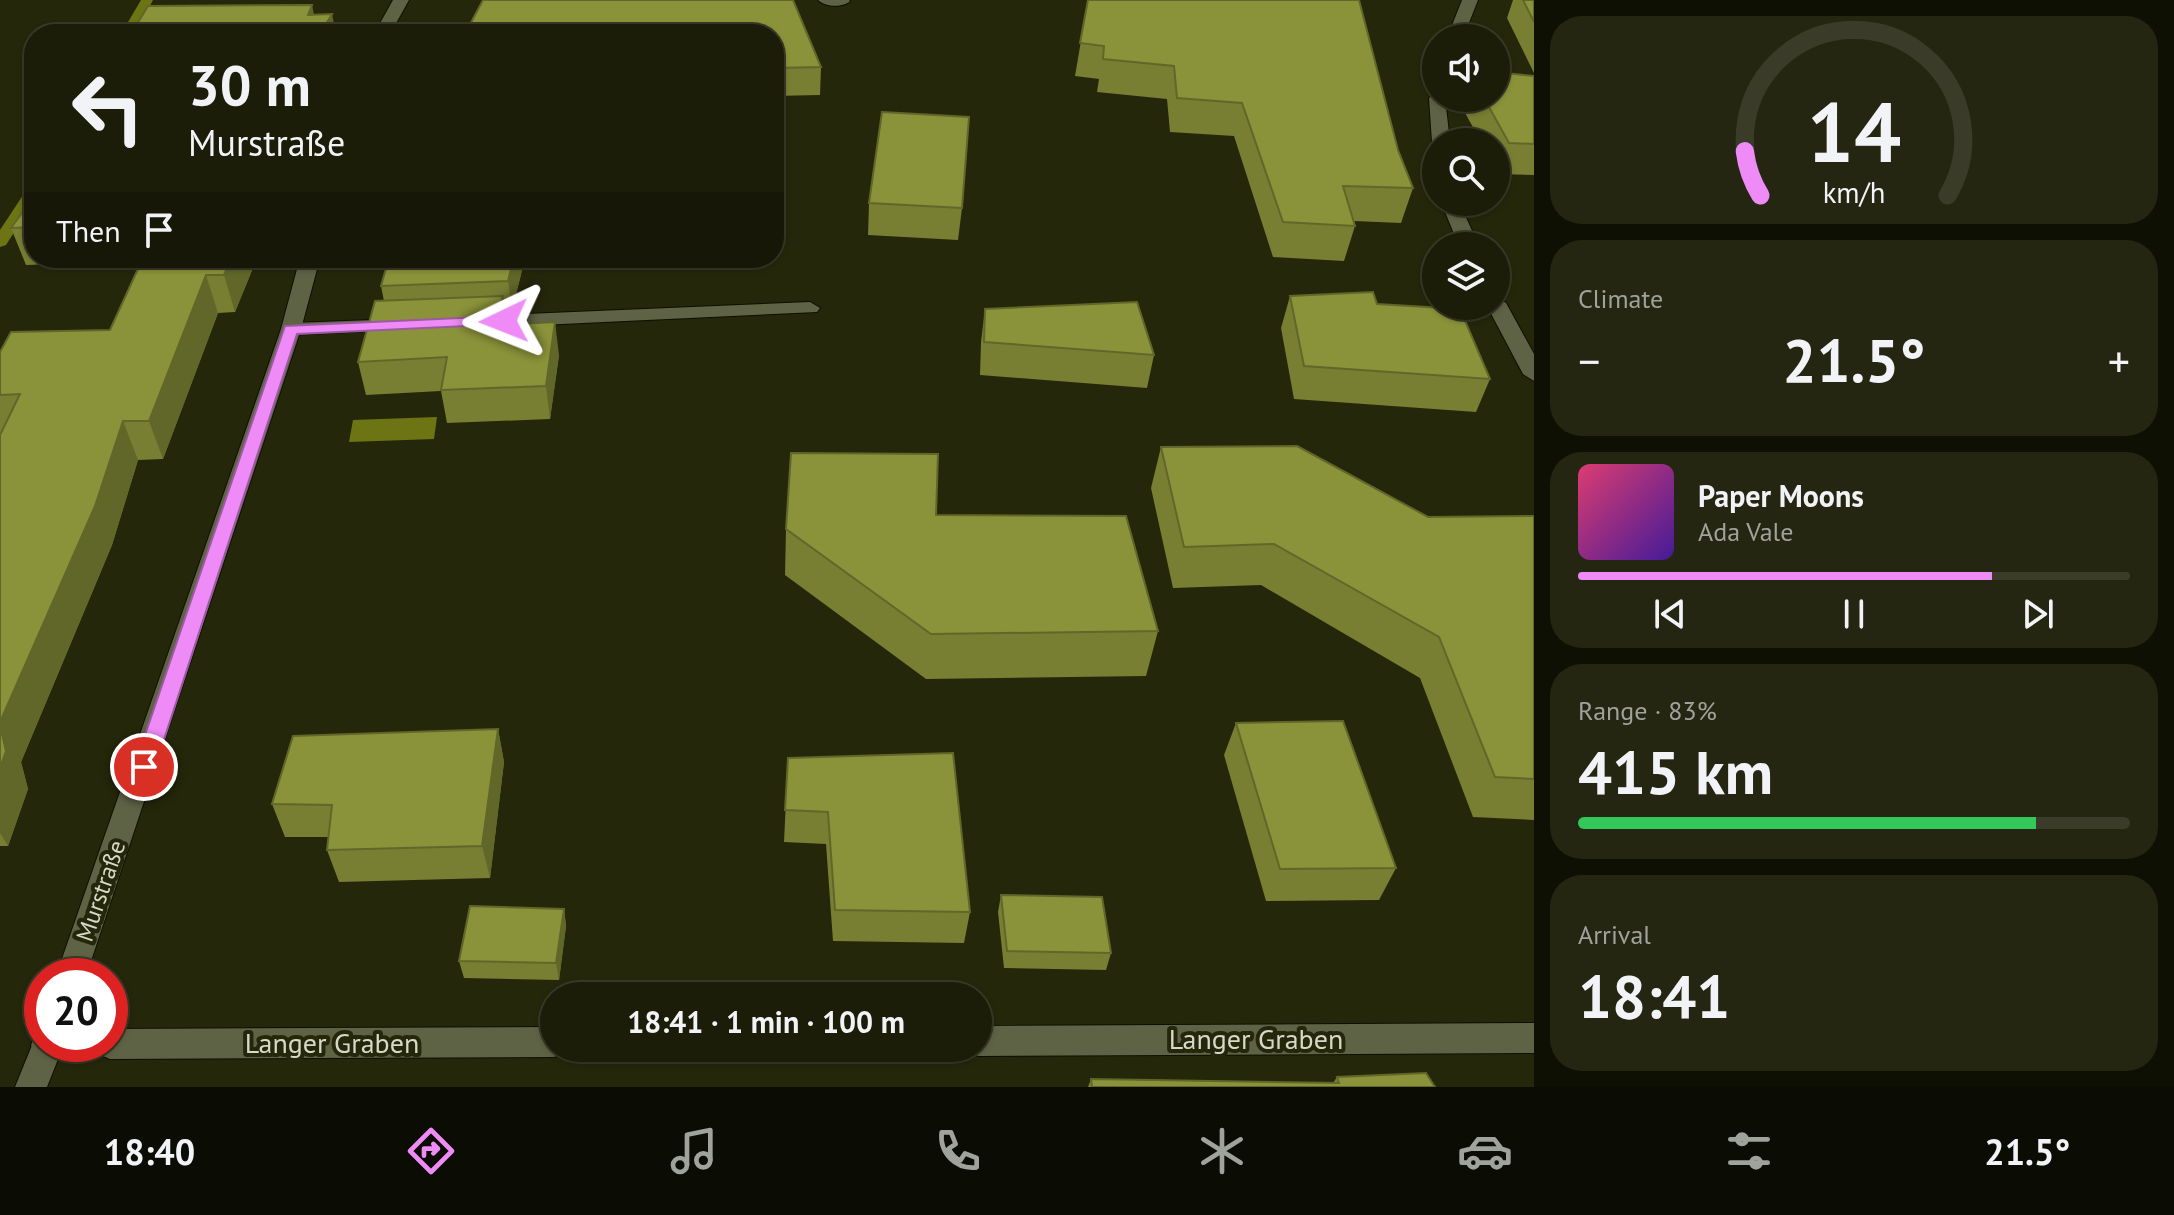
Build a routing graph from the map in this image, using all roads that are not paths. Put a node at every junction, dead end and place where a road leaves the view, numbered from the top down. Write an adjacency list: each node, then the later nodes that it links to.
1 (401, 0): 3 (street)
2 (1470, 0): 4 (street)
3 (388, 24)
4 (1461, 24)
5 (307, 268): 10 (street, Murstraße)
6 (810, 308): 8 (street)
7 (1505, 320): 11 (street)
8 (464, 322)
9 (416, 324): 10 (street)
10 (291, 329): 12 (street, Murstraße)
11 (1534, 374)
12 (77, 958)
13 (1534, 1038): 14 (street, Langer Graben)
14 (992, 1041)
15 (540, 1042): 16 (street, Langer Graben)
16 (128, 1044)
17 (41, 1062): 18 (street)
18 (31, 1087)

